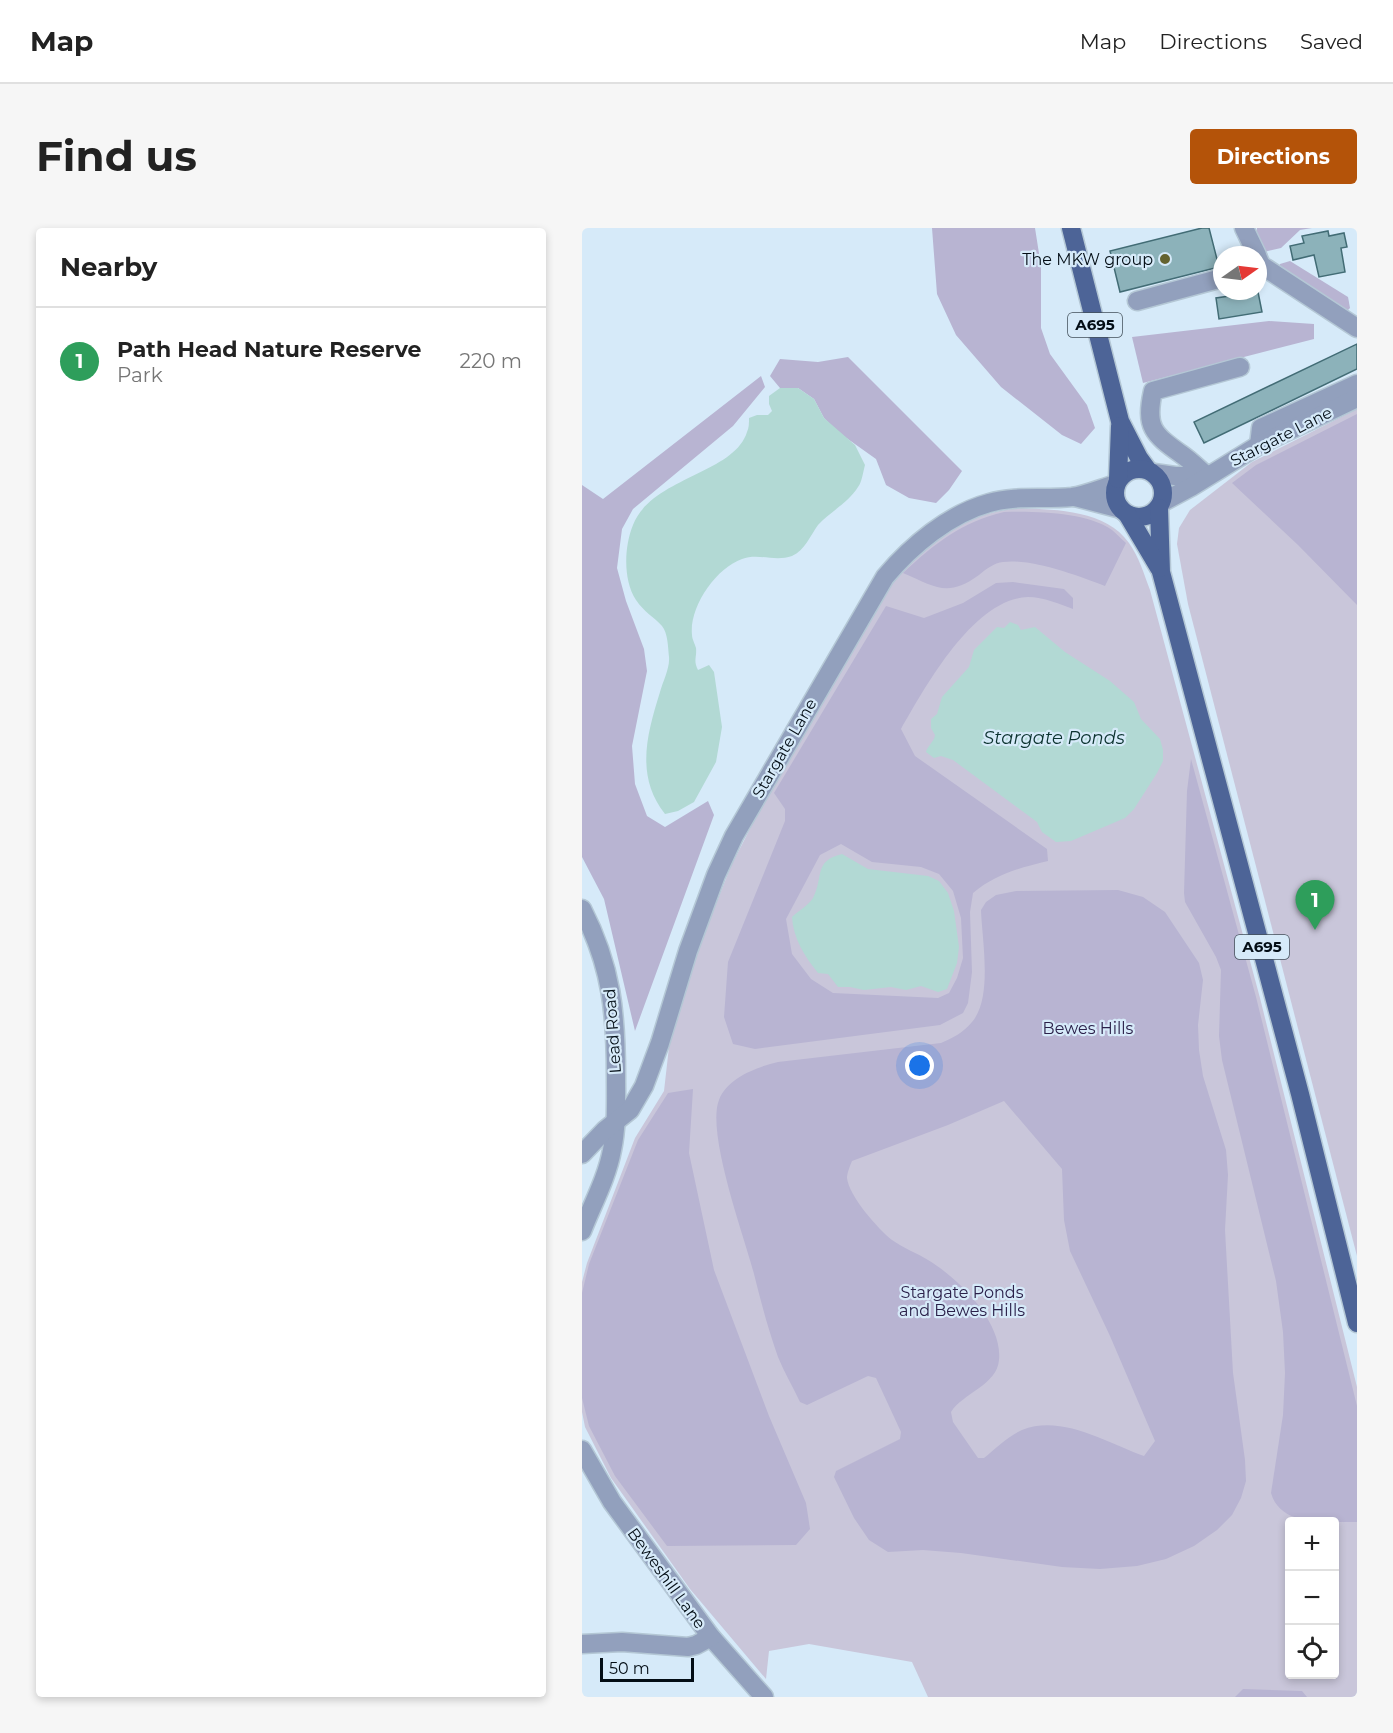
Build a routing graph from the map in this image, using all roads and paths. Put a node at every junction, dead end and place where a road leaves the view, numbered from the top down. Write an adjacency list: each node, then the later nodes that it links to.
1 (1071, 228): 11 (main road, A695)
2 (1244, 228): 3 (street)
3 (1252, 246)
4 (1267, 269): 7 (street)
5 (1213, 280): 6 (street)
6 (1137, 301)
7 (1357, 328)
8 (1240, 367): 14 (street)
9 (1357, 384): 12 (street)
10 (1357, 398): 12 (street, Stargate Lane)
11 (1120, 421): 13 (main road, A695); 15 (main road, A695)
12 (1258, 445): 14 (street, Stargate Lane)
13 (1151, 471): 14 (street); 15 (main road); 17 (main road, A695)
14 (1207, 476): 17 (street, Stargate Lane)
15 (1117, 482): 16 (street, Stargate Lane); 18 (main road, A695)
16 (1073, 496): 18 (street, Stargate Lane); 21 (street, Stargate Lane)
17 (1160, 505): 18 (main road); 19 (main road, A695)
18 (1124, 512): 19 (main road, A695)
19 (1161, 572): 24 (main road, A695)
20 (582, 909): 21 (street, Lead Road)
21 (616, 1122): 22 (street, Stargate Lane); 23 (street)
22 (582, 1154)
23 (582, 1231)
24 (1357, 1323)
25 (582, 1450): 26 (street, Beweshill Lane)
26 (711, 1637): 27 (street); 28 (street, Beweshill Lane)
27 (582, 1644)
28 (764, 1697)

